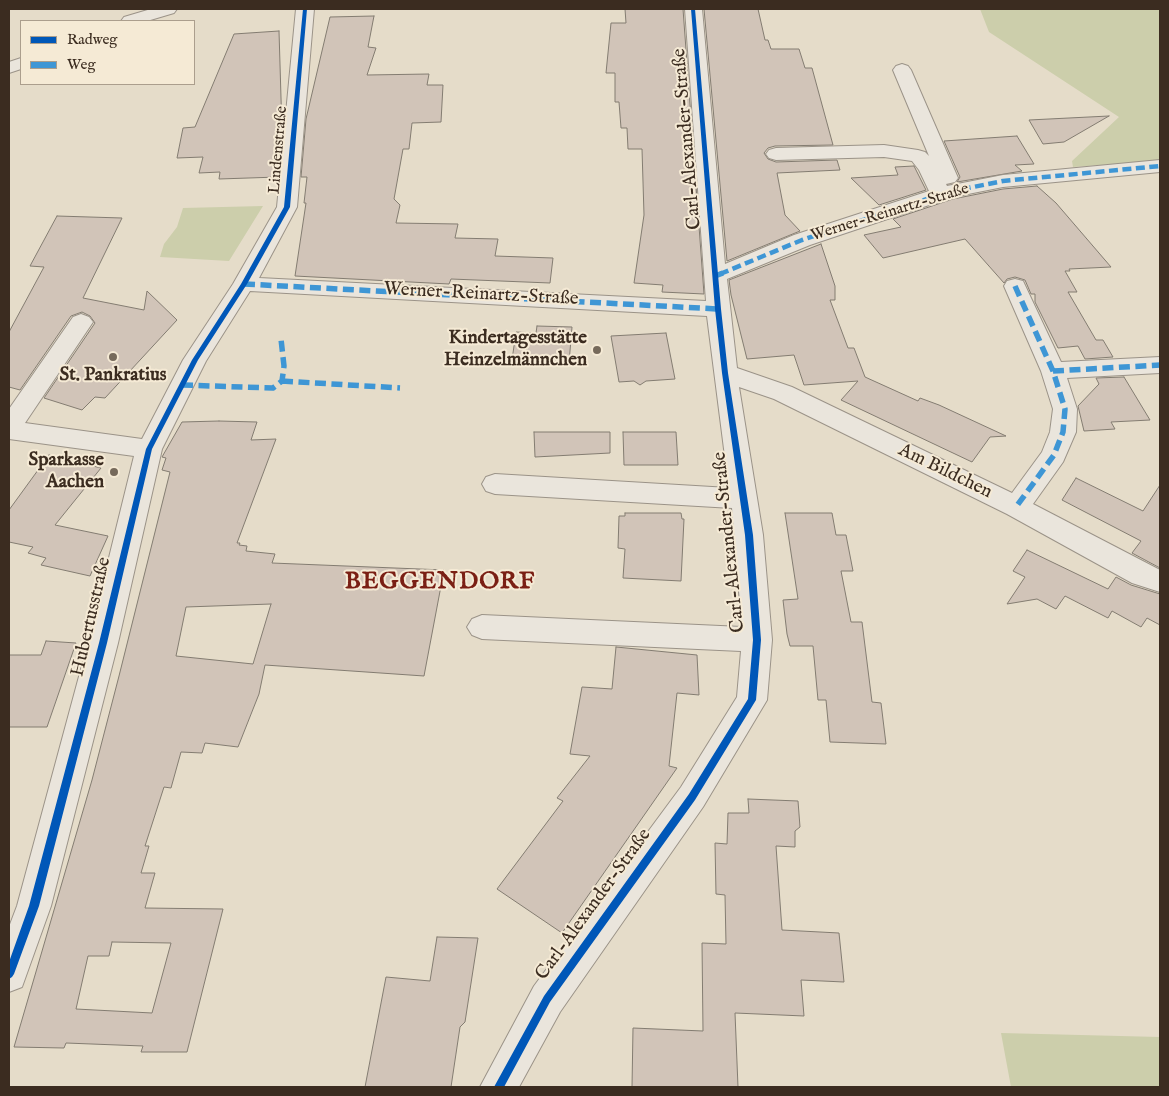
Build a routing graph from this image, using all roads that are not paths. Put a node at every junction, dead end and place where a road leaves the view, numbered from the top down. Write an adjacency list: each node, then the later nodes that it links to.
1 (168, 9): 4 (street)
2 (305, 9): 10 (street, Lindenstraße)
3 (693, 9): 9 (street, Carl-Alexander-Straße)
4 (133, 20)
5 (902, 70): 8 (street)
6 (776, 154): 8 (street)
7 (1160, 166): 8 (street, Werner-Reinartz-Straße)
8 (947, 192): 9 (street, Werner-Reinartz-Straße)
9 (715, 276): 14 (street, Carl-Alexander-Straße)
10 (244, 284): 11 (street, Werner-Reinartz-Straße); 20 (street, Hubertusstraße)
11 (282, 286): 13 (street); 14 (street, Werner-Reinartz-Straße)
12 (1015, 286): 17 (street)
13 (275, 307)
14 (718, 309): 18 (street, Carl-Alexander-Straße)
15 (81, 322): 19 (street)
16 (1160, 365): 17 (street)
17 (1053, 371): 23 (street)
18 (725, 373): 22 (street, Carl-Alexander-Straße); 23 (street, Am Bildchen)
19 (9, 429): 20 (street)
20 (149, 449): 27 (street, Hubertusstraße)
21 (495, 484): 22 (street)
22 (743, 499): 26 (street, Carl-Alexander-Straße)
23 (1016, 507): 24 (street, Am Bildchen)
24 (1160, 580)
25 (482, 627): 26 (street)
26 (757, 640): 28 (street, Carl-Alexander-Straße)
27 (9, 974)
28 (499, 1087)

